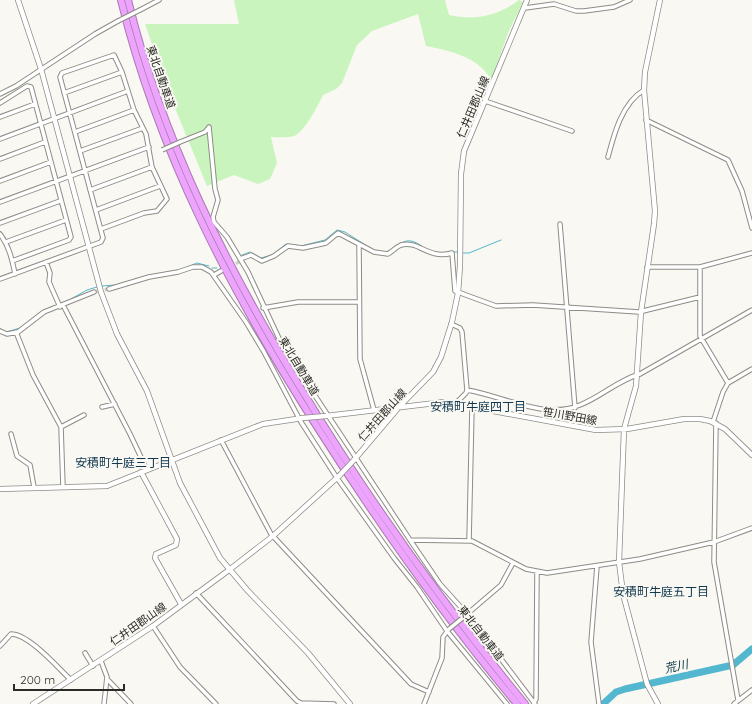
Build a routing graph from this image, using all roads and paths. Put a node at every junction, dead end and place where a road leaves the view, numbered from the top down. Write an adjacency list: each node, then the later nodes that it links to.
1 (18, 0): 9 (street)
2 (121, 0): 140 (highway, 東北自動車道)
3 (128, 0): 141 (highway, 東北自動車道)
4 (159, 0): 9 (street, bridge)
5 (527, 0): 8 (street, 仁井田郡山線)
6 (630, 0): 8 (street)
7 (660, 0): 11 (street)
8 (525, 8): 15 (street, 仁井田郡山線)
9 (41, 70): 14 (street); 21 (street)
10 (122, 72): 12 (street); 13 (street); 13 (street)
11 (644, 90): 22 (street); 32 (street)
12 (128, 92): 18 (street); 19 (street)
13 (64, 93): 19 (street)
14 (0, 94)
15 (485, 101): 25 (street); 66 (street, 仁井田郡山線)
16 (0, 103): 17 (street)
17 (35, 104): 20 (street); 23 (street)
18 (134, 110): 24 (street); 26 (street)
19 (69, 113): 21 (street); 26 (street)
20 (0, 117)
21 (54, 118): 23 (street); 37 (street)
22 (646, 120): 48 (street); 58 (street)
23 (40, 123): 27 (street); 28 (street)
24 (143, 128): 29 (street); 31 (street)
25 (572, 131)
26 (75, 132): 31 (street)
27 (0, 139)
28 (45, 142): 33 (street); 34 (street)
29 (149, 147): 35 (street); 36 (street)
30 (162, 150): 56 (street, bridge)
31 (80, 151): 36 (street)
32 (608, 157)
33 (0, 159)
34 (51, 162): 38 (street); 39 (street)
35 (152, 167): 40 (street); 41 (street)
36 (85, 171): 37 (street); 41 (street)
37 (69, 177): 39 (street); 53 (street)
38 (0, 181)
39 (56, 181): 43 (street); 45 (street)
40 (160, 186): 44 (street); 49 (street)
41 (90, 190): 44 (street)
42 (60, 201): 46 (street)
43 (0, 202)
44 (96, 210): 49 (street)
45 (66, 220): 51 (street); 55 (street)
46 (0, 223)
47 (560, 224): 71 (street)
48 (752, 228)
49 (101, 229): 53 (street)
50 (0, 234): 51 (street)
51 (6, 242): 55 (street)
52 (359, 245): 56 (street); 66 (street); 68 (street)
53 (88, 248): 57 (street); 99 (street)
54 (752, 253): 59 (street)
55 (12, 261): 61 (street)
56 (240, 261): 70 (street)
57 (46, 262): 61 (street); 69 (street)
58 (647, 267): 59 (street); 73 (street)
59 (700, 267): 67 (street)
60 (221, 271): 62 (street)
61 (15, 274): 63 (street)
62 (214, 275): 64 (street); 91 (street)
63 (0, 279)
64 (109, 289)
65 (94, 292): 69 (street)
66 (458, 293): 71 (street); 74 (street, 仁井田郡山線)
67 (700, 297): 73 (street); 77 (street)
68 (359, 302): 70 (street); 88 (street)
69 (61, 306): 76 (street); 82 (street)
70 (264, 308): 90 (street)
71 (567, 308): 73 (street); 87 (street)
72 (752, 310): 77 (street)
73 (641, 312): 79 (street)
74 (451, 324): 81 (street); 84 (street, 仁井田郡山線)
75 (0, 331): 76 (street)
76 (16, 332): 93 (street)
77 (701, 338): 79 (street); 80 (street)
78 (752, 369): 80 (street)
79 (636, 375): 87 (street); 94 (street)
80 (728, 383): 92 (street)
81 (467, 390): 83 (street); 87 (street)
82 (115, 404): 86 (street); 100 (street)
83 (455, 404): 84 (street, 笹川野田線); 85 (street, 笹川野田線)
84 (399, 407): 88 (street, 笹川野田線); 98 (street, 仁井田郡山線)
85 (472, 407): 94 (street, 笹川野田線); 109 (street)
86 (102, 408)
87 (575, 408)
88 (374, 410): 90 (street, 笹川野田線)
89 (84, 415): 93 (street)
90 (327, 415): 91 (street, 笹川野田線, bridge); 98 (street)
91 (301, 419): 96 (street, 笹川野田線); 102 (street)
92 (714, 423): 94 (street, 笹川野田線); 97 (street); 110 (street)
93 (61, 427): 104 (street)
94 (624, 429): 111 (street)
95 (11, 434): 103 (street)
96 (221, 440): 99 (street, 笹川野田線); 107 (street)
97 (752, 455)
98 (355, 459): 102 (street, 仁井田郡山線, bridge); 108 (street)
99 (171, 460): 100 (street, 笹川野田線); 114 (street)
100 (146, 470): 101 (street, 笹川野田線)
101 (141, 472): 104 (street, 笹川野田線); 117 (street)
102 (339, 476): 107 (street, 仁井田郡山線); 120 (street)
103 (34, 487): 104 (street, 笹川野田線); 105 (street, 笹川野田線)
104 (63, 487)
105 (0, 489)
106 (752, 528): 110 (street)
107 (273, 536): 114 (street, 仁井田郡山線); 128 (street)
108 (410, 540): 109 (street); 118 (street)
109 (469, 541): 112 (street)
110 (714, 542): 111 (street); 129 (street)
111 (619, 562): 113 (street); 131 (street)
112 (513, 563): 115 (street); 118 (street)
113 (597, 566): 115 (street); 142 (street)
114 (229, 570): 116 (street, 仁井田郡山線); 137 (street)
115 (537, 572): 130 (street)
116 (196, 593): 117 (street, 仁井田郡山線); 136 (street)
117 (181, 604): 119 (street, 仁井田郡山線)
118 (466, 615): 120 (street, bridge); 130 (street)
119 (153, 626): 123 (street, 仁井田郡山線); 135 (street)
120 (448, 630): 128 (street); 139 (street)
121 (0, 646): 126 (street)
122 (85, 653): 124 (street)
123 (101, 661): 124 (street, 仁井田郡山線); 125 (street)
124 (93, 666): 126 (street, 仁井田郡山線)
125 (107, 679): 133 (street); 134 (street)
126 (71, 680): 132 (street, 仁井田郡山線)
127 (752, 690): 129 (street)
128 (429, 692): 138 (street)
129 (738, 700): 143 (street)
130 (535, 703)
131 (657, 703)
132 (33, 704)
133 (104, 704)
134 (131, 704)
135 (216, 704)
136 (334, 704)
137 (350, 704)
138 (424, 704)
139 (507, 704)
140 (517, 704)
141 (525, 704)
142 (599, 704)
143 (734, 704)

